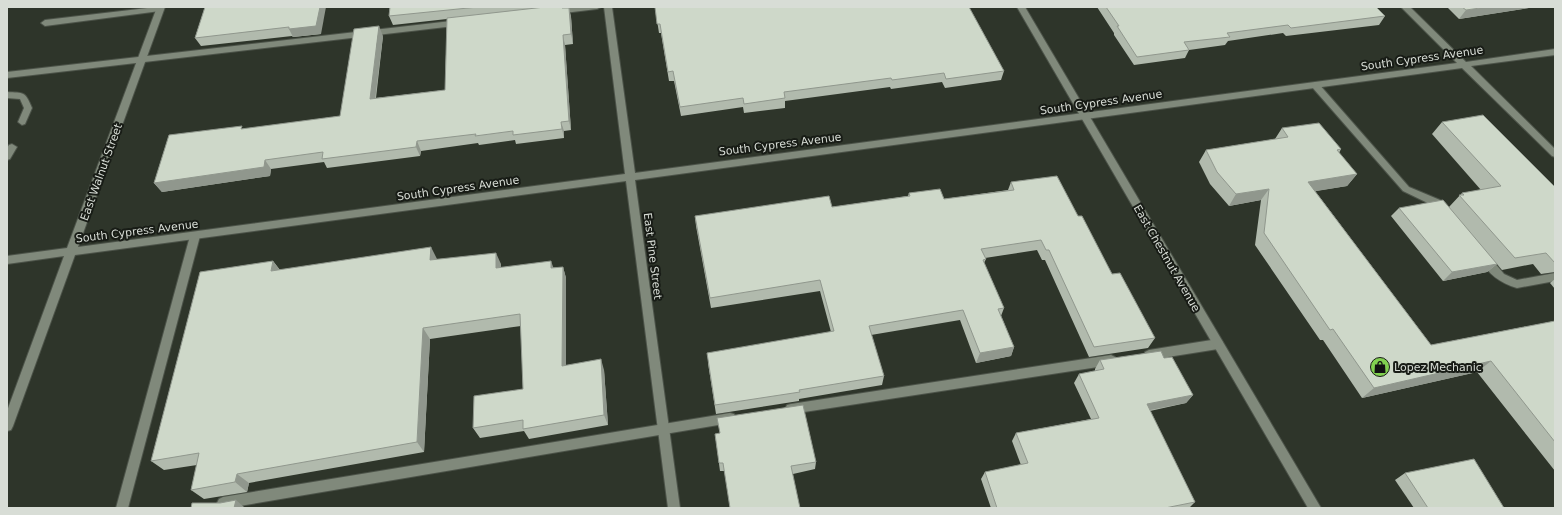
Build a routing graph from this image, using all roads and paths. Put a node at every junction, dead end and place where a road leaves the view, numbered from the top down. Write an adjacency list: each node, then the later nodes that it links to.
1 (597, 7): 6 (street)
2 (608, 7): 20 (street, East Pine Street)
3 (1021, 7): 15 (street, East Chestnut Avenue)
4 (1405, 7): 11 (street)
5 (161, 8): 8 (street); 10 (street, East Walnut Street)
6 (550, 12)
7 (472, 21): 10 (street)
8 (45, 23)
9 (1555, 52): 11 (street, South Cypress Avenue)
10 (142, 59): 12 (street); 24 (street, East Walnut Street)
11 (1463, 64): 13 (street, South Cypress Avenue); 18 (street)
12 (7, 75)
13 (1316, 85): 15 (street, South Cypress Avenue); 21 (street)
14 (7, 94): 16 (street)
15 (1084, 117): 20 (street, South Cypress Avenue); 27 (street, East Chestnut Avenue)
16 (22, 122)
17 (12, 147): 19 (street)
18 (1555, 154)
19 (7, 157)
20 (631, 176): 22 (street, South Cypress Avenue); 33 (street, East Pine Street)
21 (1452, 220)
22 (195, 236): 24 (street, South Cypress Avenue); 35 (street)
23 (1476, 248): 26 (street)
24 (71, 252): 25 (street, South Cypress Avenue); 32 (street, East Walnut Street)
25 (7, 260)
26 (1555, 277)
27 (1218, 344): 28 (street); 37 (street, East Chestnut Avenue)
28 (1140, 356)
29 (1124, 358): 30 (street)
30 (781, 410)
31 (742, 416): 33 (street)
32 (7, 426)
33 (664, 428): 34 (street); 36 (street, East Pine Street)
34 (210, 505)
35 (122, 508)
36 (674, 508)
37 (1315, 508)

